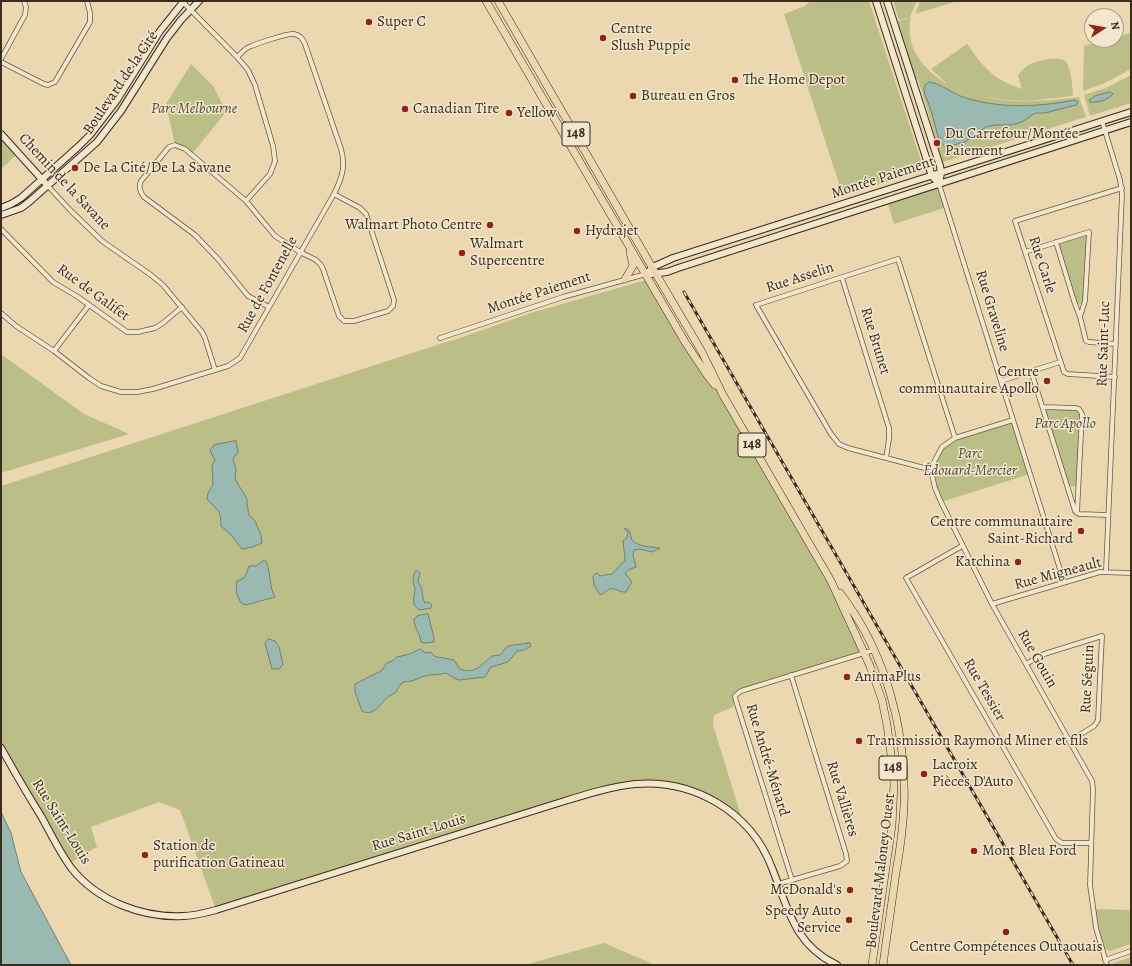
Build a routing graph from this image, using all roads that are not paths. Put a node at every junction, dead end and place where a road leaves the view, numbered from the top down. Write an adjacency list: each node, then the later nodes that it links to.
1 (24, 1): 11 (street)
2 (87, 1): 11 (street)
3 (183, 1): 9 (street); 19 (street, Boulevard de la Cité)
4 (199, 1): 9 (street, Boulevard de la Cité)
5 (486, 1): 28 (main road, Boulevard Maloney Ouest / 148)
6 (498, 1): 32 (main road, Boulevard Maloney Ouest / 148)
7 (876, 1): 18 (street)
8 (886, 1): 17 (street)
9 (190, 10): 10 (street); 21 (street, Boulevard de la Cité)
10 (237, 57): 23 (street, Rue de Fontenelle); 24 (street)
11 (1, 61)
12 (1131, 112): 13 (street, Montée Paiement)
13 (1102, 121): 15 (street, Rue Saint-Luc); 17 (street, Montée Paiement)
14 (1131, 122): 15 (street, Montée Paiement)
15 (1105, 130): 20 (street, Montée Paiement); 22 (street, Rue Saint-Luc)
16 (1, 134): 19 (street, Chemin de la Savane)
17 (942, 173): 18 (street, Montée Paiement); 20 (street)
18 (932, 176): 20 (street); 32 (street, Montée Paiement)
19 (42, 179): 21 (street, Chemin de la Savane); 25 (street, Boulevard de la Cité)
20 (939, 184): 32 (street, Montée Paiement); 48 (street, Rue Graveline)
21 (48, 186): 26 (street, Boulevard de la Cité); 37 (street, Chemin de la Savane)
22 (1122, 188): 31 (street, Rue Carle); 42 (street, Rue Saint-Luc)
23 (334, 194): 30 (street, Rue de Fontenelle); 30 (street)
24 (246, 201): 30 (street); 38 (street)
25 (1, 208)
26 (1, 214)
27 (1, 229): 36 (street, Rue de Galifet)
28 (622, 234): 33 (main road, Boulevard Maloney Ouest / 148); 35 (main road)
29 (1056, 242): 31 (street); 40 (street); 40 (street)
30 (300, 252): 38 (street, Rue de Fontenelle)
31 (1025, 252): 44 (street, Rue Carle)
32 (654, 270): 33 (street, Montée Paiement); 49 (main road, Boulevard Maloney Ouest / 148)
33 (646, 274): 35 (street, Montée Paiement); 49 (main road, Boulevard Maloney Ouest / 148)
34 (842, 278): 52 (street, Rue Asselin); 53 (street, Rue Brunet); 53 (street, Rue Asselin)
35 (625, 279): 41 (street, Montée Paiement)
36 (89, 305): 37 (street, Rue de Galifet); 43 (street)
37 (182, 307): 45 (street, Chemin de la Savane)
38 (269, 307): 45 (street, Rue de Fontenelle)
39 (1, 312): 43 (street, Rue de Fontenelle)
40 (1080, 317): 42 (street)
41 (440, 338)
42 (1116, 344): 47 (street, Rue Saint-Luc)
43 (54, 351): 45 (street, Rue de Fontenelle)
44 (1060, 362): 46 (street); 47 (street, Rue Carle)
45 (215, 370)
46 (1031, 371): 48 (street); 50 (street)
47 (1115, 377): 56 (street, Rue Saint-Luc)
48 (1001, 381): 51 (street, Rue Graveline)
49 (723, 395): 60 (main road, Boulevard Maloney Ouest / 148)
50 (1043, 408): 55 (street); 55 (street)
51 (1013, 420): 52 (street); 61 (street, Rue Graveline)
52 (955, 438): 54 (street)
53 (886, 458): 54 (street, Rue Asselin)
54 (932, 470): 57 (street, Rue Gouin)
55 (1077, 513): 56 (street)
56 (1108, 515): 58 (street, Rue Saint-Luc)
57 (962, 546): 62 (street, Rue Gouin); 69 (street, Rue Tessier)
58 (1106, 571): 59 (street, Rue Migneault); 61 (street, Rue Migneault)
59 (1131, 573)
60 (831, 582): 63 (main road, Boulevard Maloney Ouest / 148); 64 (main road, Boulevard Maloney Ouest / 148)
61 (1064, 582): 62 (street, Rue Migneault)
62 (992, 604): 65 (street, Rue Gouin)
63 (875, 650): 64 (street, Rue André-Ménard); 76 (main road, Boulevard Maloney Ouest / 148)
64 (865, 653): 66 (street, Rue André-Ménard); 75 (main road, Boulevard Maloney Ouest / 148)
65 (1026, 664): 67 (street, Rue Gouin); 67 (street, Rue Séguin)
66 (791, 675): 70 (street, Rue Vallières); 70 (street, Rue André-Ménard)
67 (1070, 740): 69 (street, Rue Gouin)
68 (1, 748): 71 (street, Rue Saint-Louis)
69 (1091, 843): 73 (street, Rue Gouin)
70 (792, 880): 71 (street, Rue Vallières)
71 (778, 884): 74 (street, Rue Saint-Louis)
72 (1131, 951): 73 (street)
73 (1105, 960): 77 (street, Rue Gouin)
74 (837, 965)
75 (872, 965)
76 (883, 965)
77 (1106, 965)

